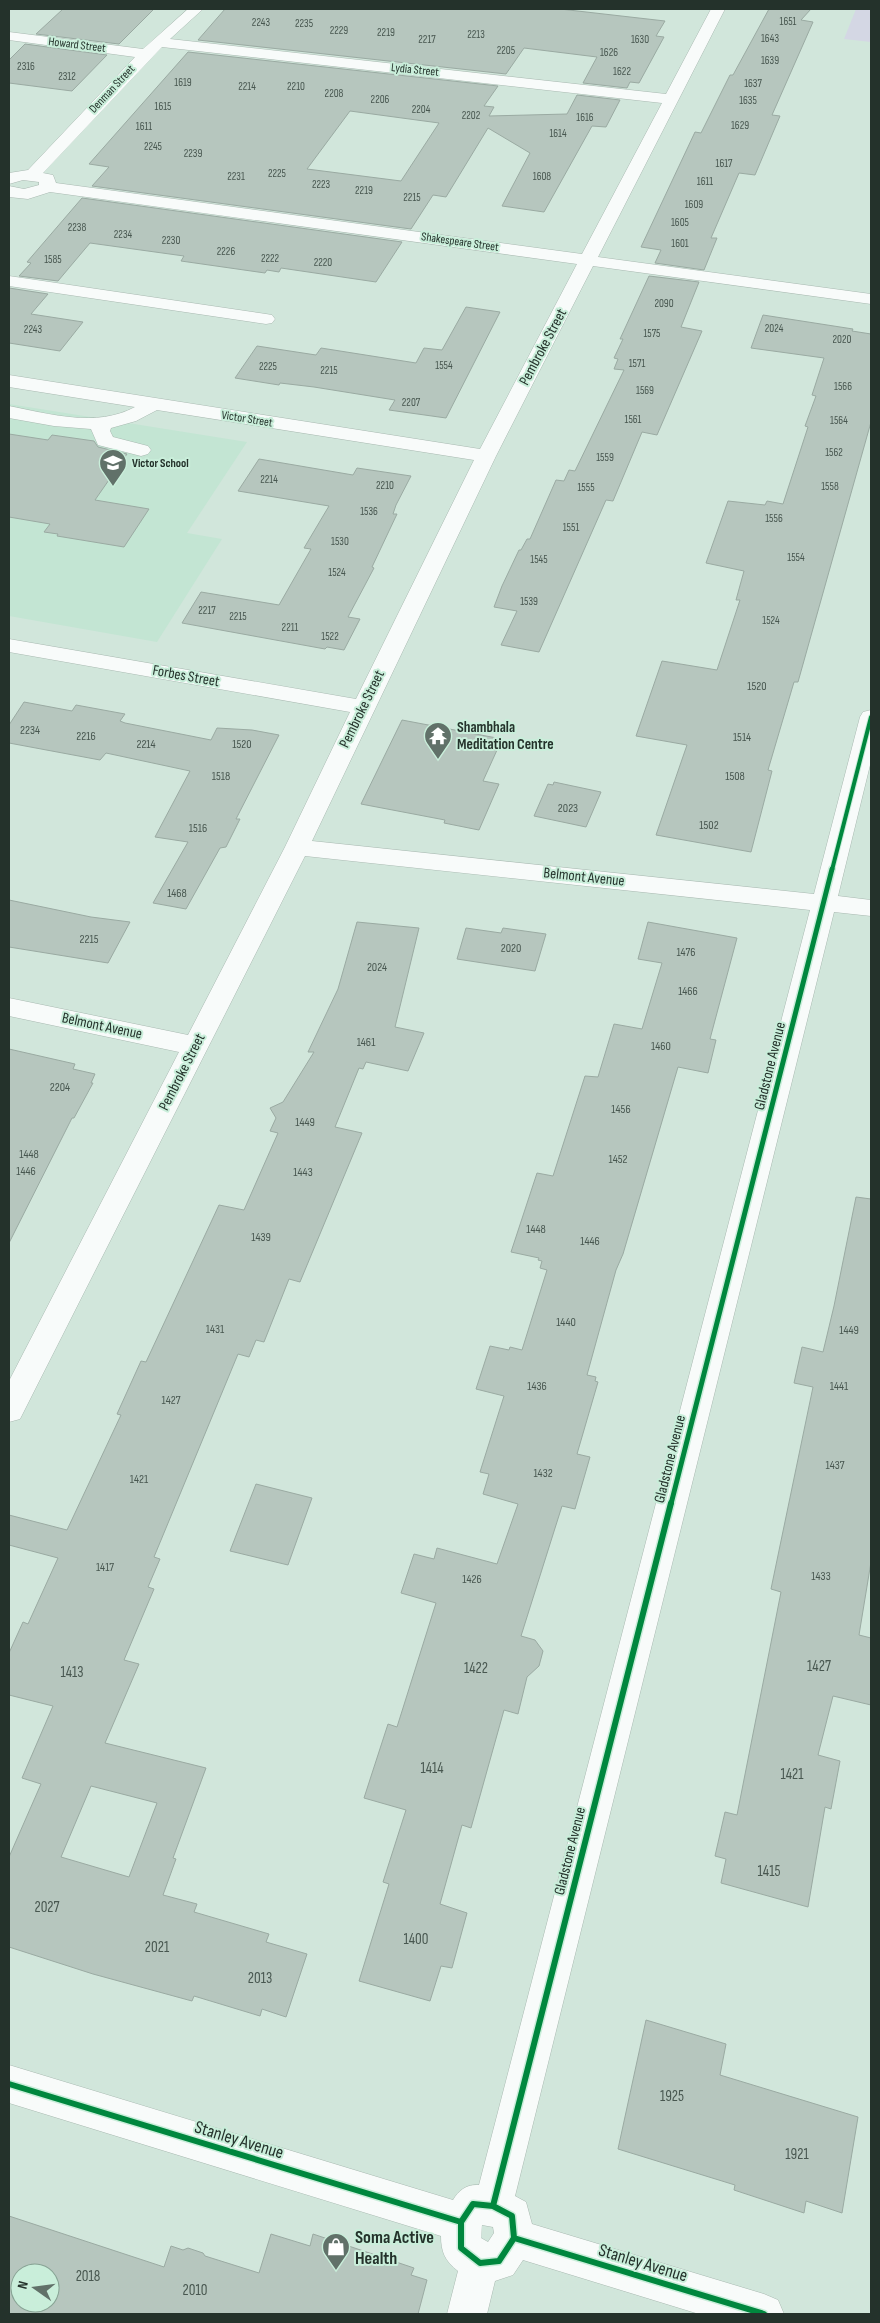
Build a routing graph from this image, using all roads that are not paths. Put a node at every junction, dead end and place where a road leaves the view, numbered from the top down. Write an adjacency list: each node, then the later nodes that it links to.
1 (196, 9): 4 (street, Denman Street)
2 (718, 9): 6 (street, Pembroke Street)
3 (9, 36): 5 (street, Howard Street)
4 (158, 42): 5 (street, Denman Street); 6 (street, Lydia Street)
5 (146, 54): 7 (street, Denman Street)
6 (672, 99): 10 (street, Pembroke Street)
7 (33, 174): 8 (street); 9 (street)
8 (48, 187): 9 (street); 10 (street, Shakespeare Street)
9 (10, 191)
10 (589, 259): 12 (street, Shakespeare Street); 19 (street, Pembroke Street)
11 (9, 281): 13 (street)
12 (871, 299)
13 (266, 319)
14 (9, 381): 15 (street, Victor Street)
15 (153, 404): 17 (street); 19 (street, Victor Street)
16 (9, 412): 17 (street)
17 (103, 424): 18 (street)
18 (140, 450)
19 (486, 456): 21 (street, Pembroke Street)
20 (9, 645): 21 (street, Forbes Street)
21 (363, 707): 23 (street, Pembroke Street)
22 (871, 717): 24 (street, Gladstone Avenue)
23 (297, 847): 24 (street, Belmont Avenue); 27 (street, Pembroke Street)
24 (825, 903): 25 (street, Belmont Avenue); 30 (street, Gladstone Avenue)
25 (871, 908)
26 (9, 1007): 27 (street, Belmont Avenue)
27 (195, 1046): 28 (street, Pembroke Street)
28 (9, 1410)
29 (9, 2084): 30 (street, Stanley Avenue)
30 (489, 2222): 31 (street, Gladstone Avenue); 32 (street, Stanley Avenue)
31 (467, 2314)
32 (764, 2314)

